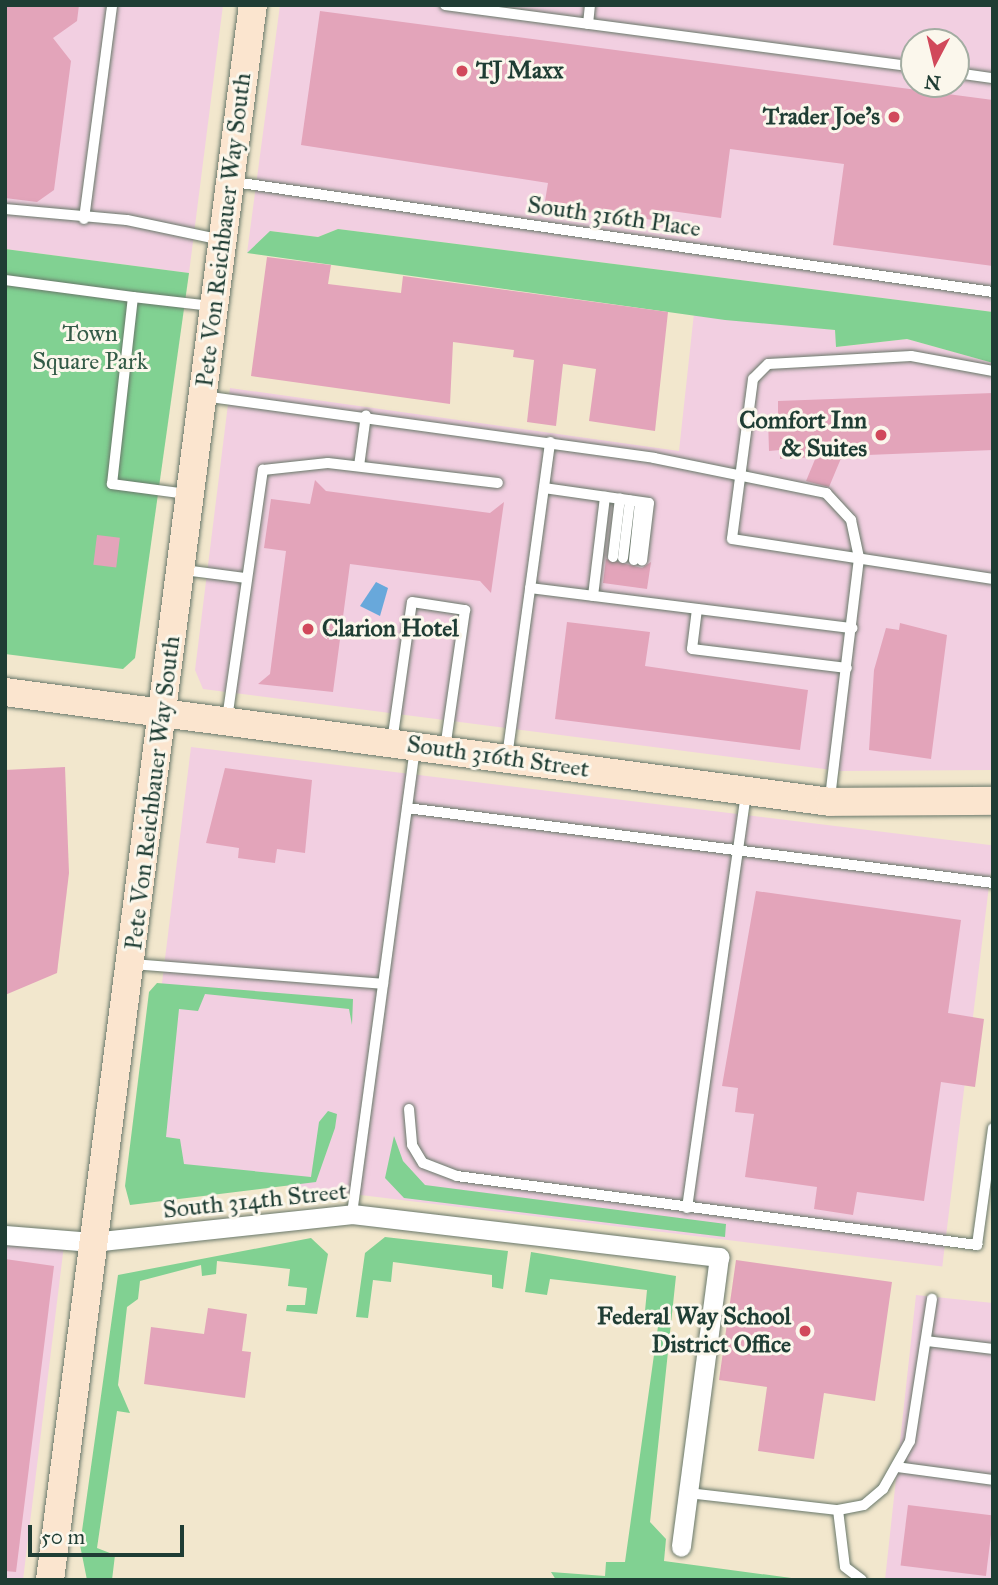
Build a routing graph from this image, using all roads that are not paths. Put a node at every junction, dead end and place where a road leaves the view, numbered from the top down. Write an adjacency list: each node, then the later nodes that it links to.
1 (113, 5): 11 (lane)
2 (253, 5): 9 (street, Pete Von Reichbauer Way South)
3 (445, 5): 5 (lane)
4 (590, 5): 5 (lane)
5 (588, 24): 6 (lane)
6 (900, 65)
7 (970, 75): 8 (lane)
8 (993, 78)
9 (230, 181): 12 (street, Pete Von Reichbauer Way South); 14 (lane, South 316th Place)
10 (5, 209): 11 (lane)
11 (84, 219): 12 (lane)
12 (222, 241): 16 (street, Pete Von Reichbauer Way South)
13 (5, 280): 15 (lane)
14 (993, 292)
15 (134, 297): 16 (lane); 25 (lane)
16 (214, 306): 18 (street, Pete Von Reichbauer Way South)
17 (993, 371): 22 (lane)
18 (203, 396): 19 (lane); 25 (street, Pete Von Reichbauer Way South)
19 (366, 415): 20 (lane); 21 (lane)
20 (550, 442): 22 (lane); 24 (lane)
21 (359, 466): 23 (lane); 30 (lane)
22 (739, 476): 28 (lane); 28 (lane)
23 (498, 484)
24 (544, 488): 26 (lane); 32 (lane)
25 (191, 495): 29 (street, Pete Von Reichbauer Way South)
26 (605, 496): 27 (lane); 33 (lane)
27 (635, 501): 27 (lane)
28 (859, 558): 31 (lane); 36 (lane)
29 (181, 569): 30 (lane); 39 (street, Pete Von Reichbauer Way South)
30 (246, 578): 40 (lane)
31 (993, 579)
32 (530, 588): 33 (lane); 43 (lane)
33 (593, 596): 34 (lane)
34 (623, 600): 34 (lane); 35 (lane)
35 (697, 609): 36 (lane); 37 (lane)
36 (853, 628): 37 (lane)
37 (847, 668): 46 (lane)
38 (5, 692): 39 (street, South 316th Street)
39 (164, 711): 40 (street, South 316th Street); 50 (street, Pete Von Reichbauer Way South)
40 (227, 720): 41 (street, South 316th Street)
41 (404, 744): 42 (street, South 316th Street); 42 (lane); 47 (lane)
42 (445, 749): 43 (street, South 316th Street)
43 (507, 758): 44 (street, South 316th Street)
44 (747, 790): 46 (street, South 316th Street); 48 (lane)
45 (993, 801): 46 (street, South 316th Street)
46 (830, 802)
47 (407, 808): 48 (lane); 51 (lane)
48 (738, 852): 49 (lane); 54 (lane)
49 (993, 883)
50 (130, 964): 51 (lane); 57 (street, Pete Von Reichbauer Way South)
51 (383, 984): 55 (lane)
52 (409, 1109): 54 (lane)
53 (993, 1128): 54 (lane)
54 (687, 1208)
55 (352, 1213): 57 (street, South 314th Street); 63 (street, South 314th Street)
56 (5, 1235): 57 (street, South 314th Street)
57 (92, 1242): 66 (street, Pete Von Reichbauer Way South)
58 (932, 1299): 59 (lane)
59 (926, 1341): 60 (lane); 61 (lane)
60 (993, 1349)
61 (897, 1468): 62 (lane); 64 (lane)
62 (993, 1480)
63 (688, 1493): 64 (lane); 65 (street)
64 (838, 1510): 67 (lane)
65 (681, 1547)
66 (50, 1580)
67 (862, 1580)

